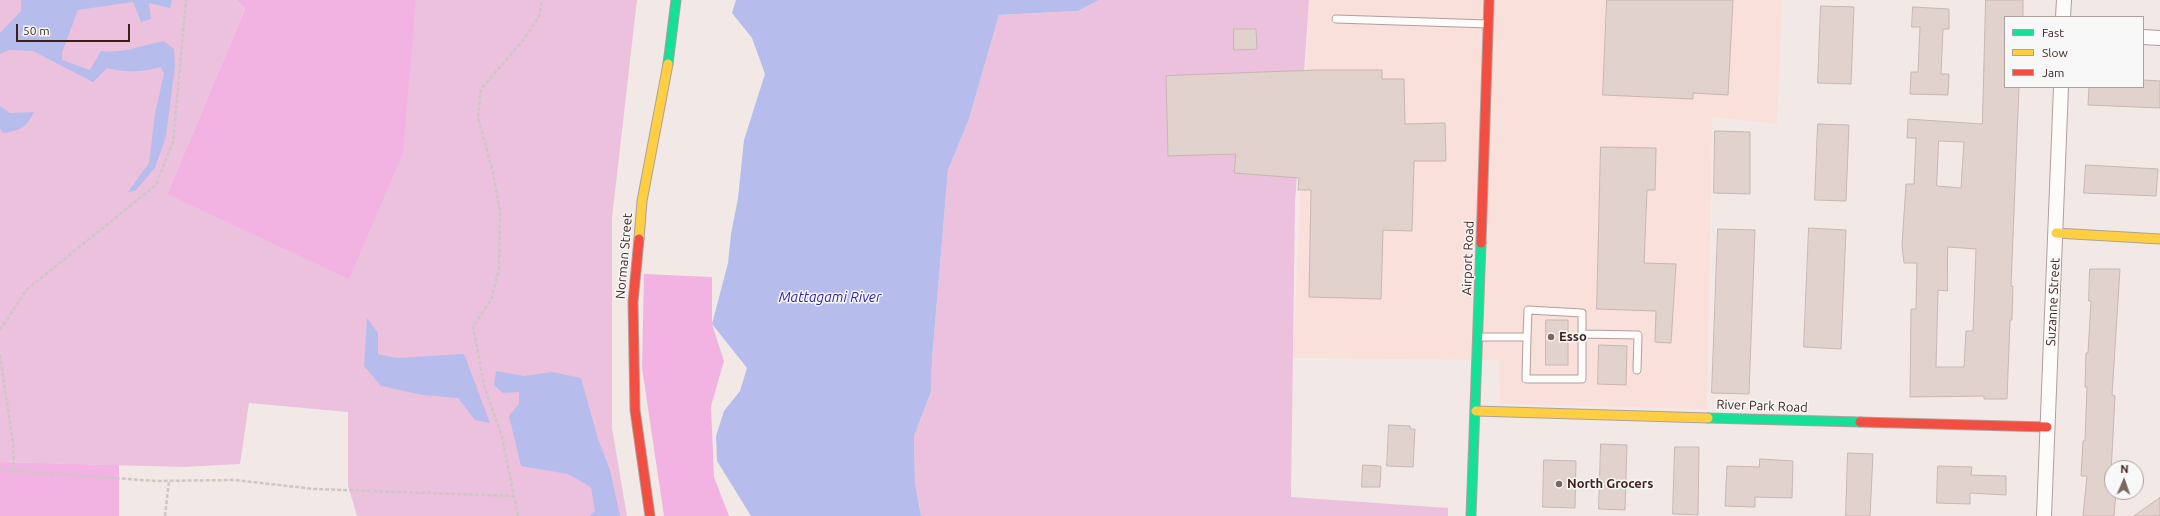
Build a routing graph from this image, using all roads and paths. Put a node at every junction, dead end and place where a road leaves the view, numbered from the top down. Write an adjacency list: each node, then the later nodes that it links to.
1 (186, 0): 14 (path)
2 (542, 0): 25 (path)
3 (676, 0): 28 (street, Norman Street)
4 (1489, 0): 8 (street, Airport Road)
5 (2064, 0): 6 (street)
6 (2063, 16)
7 (1336, 19): 8 (lane)
8 (1488, 24): 16 (street, Airport Road)
9 (2144, 37): 10 (street)
10 (2160, 38)
11 (2061, 88): 12 (street, Suzanne Street)
12 (2056, 233): 13 (street); 21 (street, Suzanne Street)
13 (2160, 239)
14 (0, 330)
15 (1582, 334): 17 (lane); 17 (lane); 19 (lane)
16 (1478, 337): 17 (lane); 20 (street, Airport Road)
17 (1527, 337)
18 (0, 355): 23 (path)
19 (1637, 370)
20 (1476, 411): 21 (street, River Park Road); 29 (street, Airport Road)
21 (2047, 427): 30 (street, Suzanne Street)
22 (0, 470): 23 (path)
23 (14, 471): 24 (path)
24 (169, 481): 25 (path); 26 (path)
25 (514, 496): 27 (path)
26 (165, 516)
27 (518, 516)
28 (650, 516)
29 (1471, 516)
30 (2044, 516)

